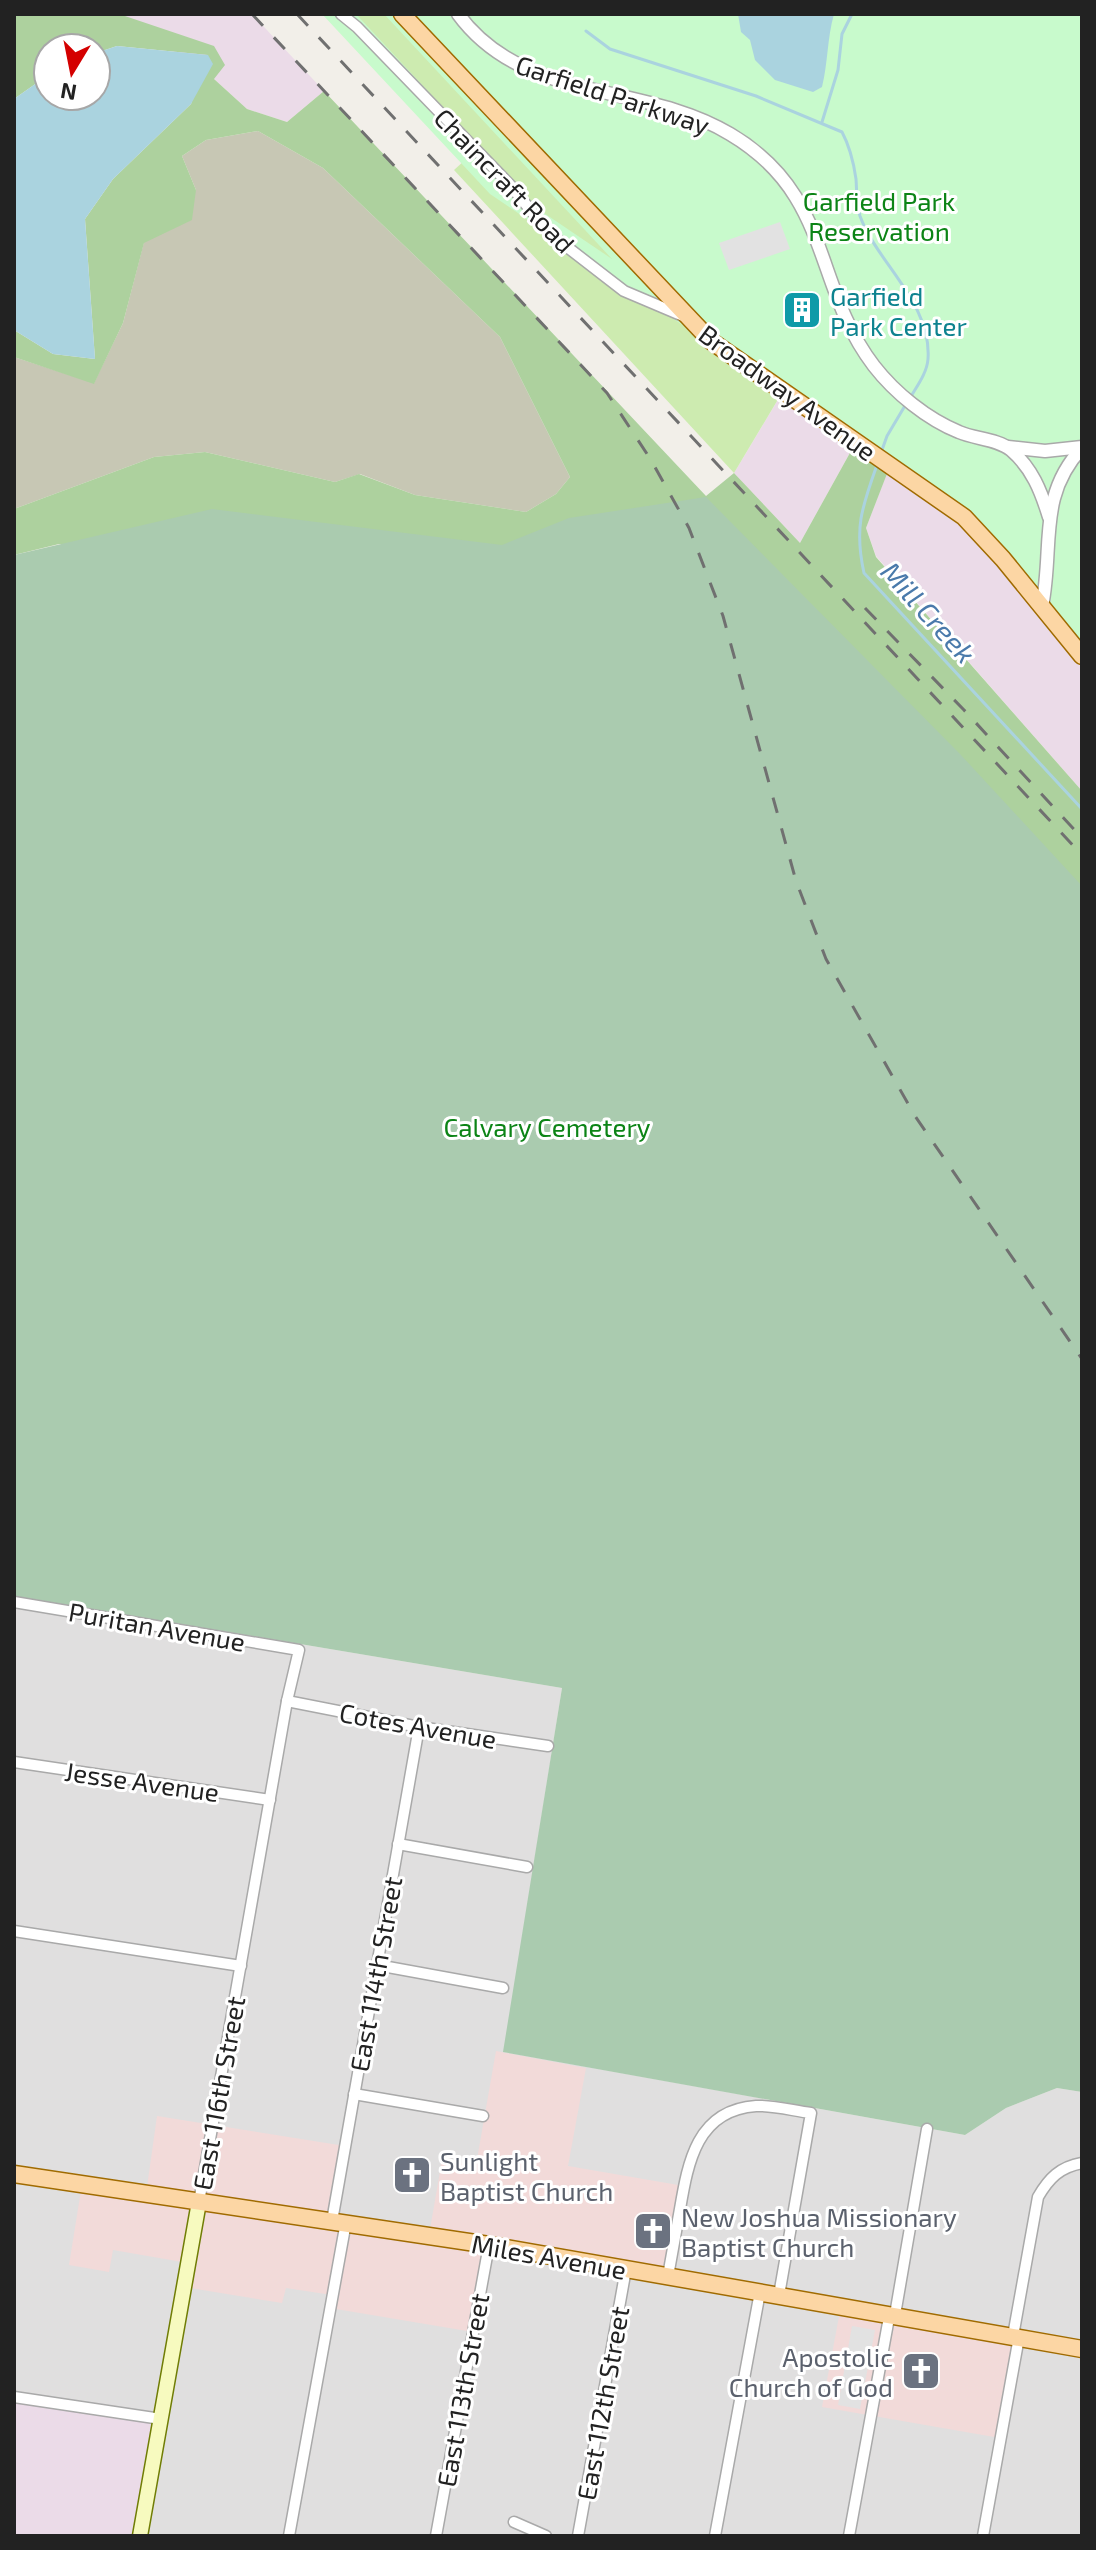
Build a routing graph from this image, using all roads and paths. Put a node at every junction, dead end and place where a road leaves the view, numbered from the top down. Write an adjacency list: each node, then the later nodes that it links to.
1 (341, 14): 4 (street, Chaincraft Road)
2 (402, 14): 4 (main road, Broadway Avenue)
3 (458, 14): 5 (street, Garfield Parkway)
4 (689, 318): 8 (main road, Broadway Avenue)
5 (1008, 447): 6 (street, Garfield Parkway); 7 (street, Garfield Parkway)
6 (1082, 447): 7 (street, Garfield Parkway)
7 (1049, 517): 8 (street, Garfield Parkway)
8 (1042, 606): 9 (main road, Broadway Avenue)
9 (1082, 656)
10 (14, 1602): 11 (street, Puritan Avenue)
11 (299, 1650): 12 (street, East 116th Street)
12 (287, 1701): 13 (street, Cotes Avenue); 16 (street, East 116th Street)
13 (419, 1727): 14 (street, Cotes Avenue); 17 (street, East 114th Street)
14 (548, 1746)
15 (14, 1762): 16 (street, Jesse Avenue)
16 (270, 1800): 21 (street, East 116th Street)
17 (398, 1844): 18 (street); 20 (street, East 114th Street)
18 (527, 1867)
19 (14, 1931): 21 (street)
20 (377, 1965): 22 (street); 23 (street, East 114th Street)
21 (241, 1966): 28 (street, East 116th Street)
22 (503, 1988)
23 (354, 2094): 24 (street); 29 (street, East 114th Street)
24 (483, 2116)
25 (927, 2129): 35 (street)
26 (1082, 2163): 36 (street)
27 (14, 2174): 28 (main road, Miles Avenue)
28 (199, 2202): 29 (main road, Miles Avenue); 39 (main road, East 116th Street)
29 (339, 2222): 30 (main road, Miles Avenue); 42 (street, East 114th Street)
30 (489, 2245): 31 (main road, Miles Avenue); 43 (street, East 113th Street)
31 (626, 2269): 32 (main road, Miles Avenue); 45 (street, East 112th Street)
32 (668, 2276): 33 (main road, Miles Avenue); 34 (street)
33 (760, 2292): 34 (main road, Miles Avenue); 46 (street)
34 (779, 2295): 35 (main road, Miles Avenue)
35 (892, 2315): 36 (main road, Miles Avenue); 47 (street)
36 (1016, 2337): 37 (main road, Miles Avenue); 48 (street)
37 (1082, 2349)
38 (14, 2397): 39 (street)
39 (161, 2419): 41 (main road, East 116th Street)
40 (514, 2522): 44 (street)
41 (140, 2536)
42 (289, 2536)
43 (436, 2536)
44 (546, 2536)
45 (578, 2536)
46 (715, 2536)
47 (849, 2536)
48 (983, 2536)

